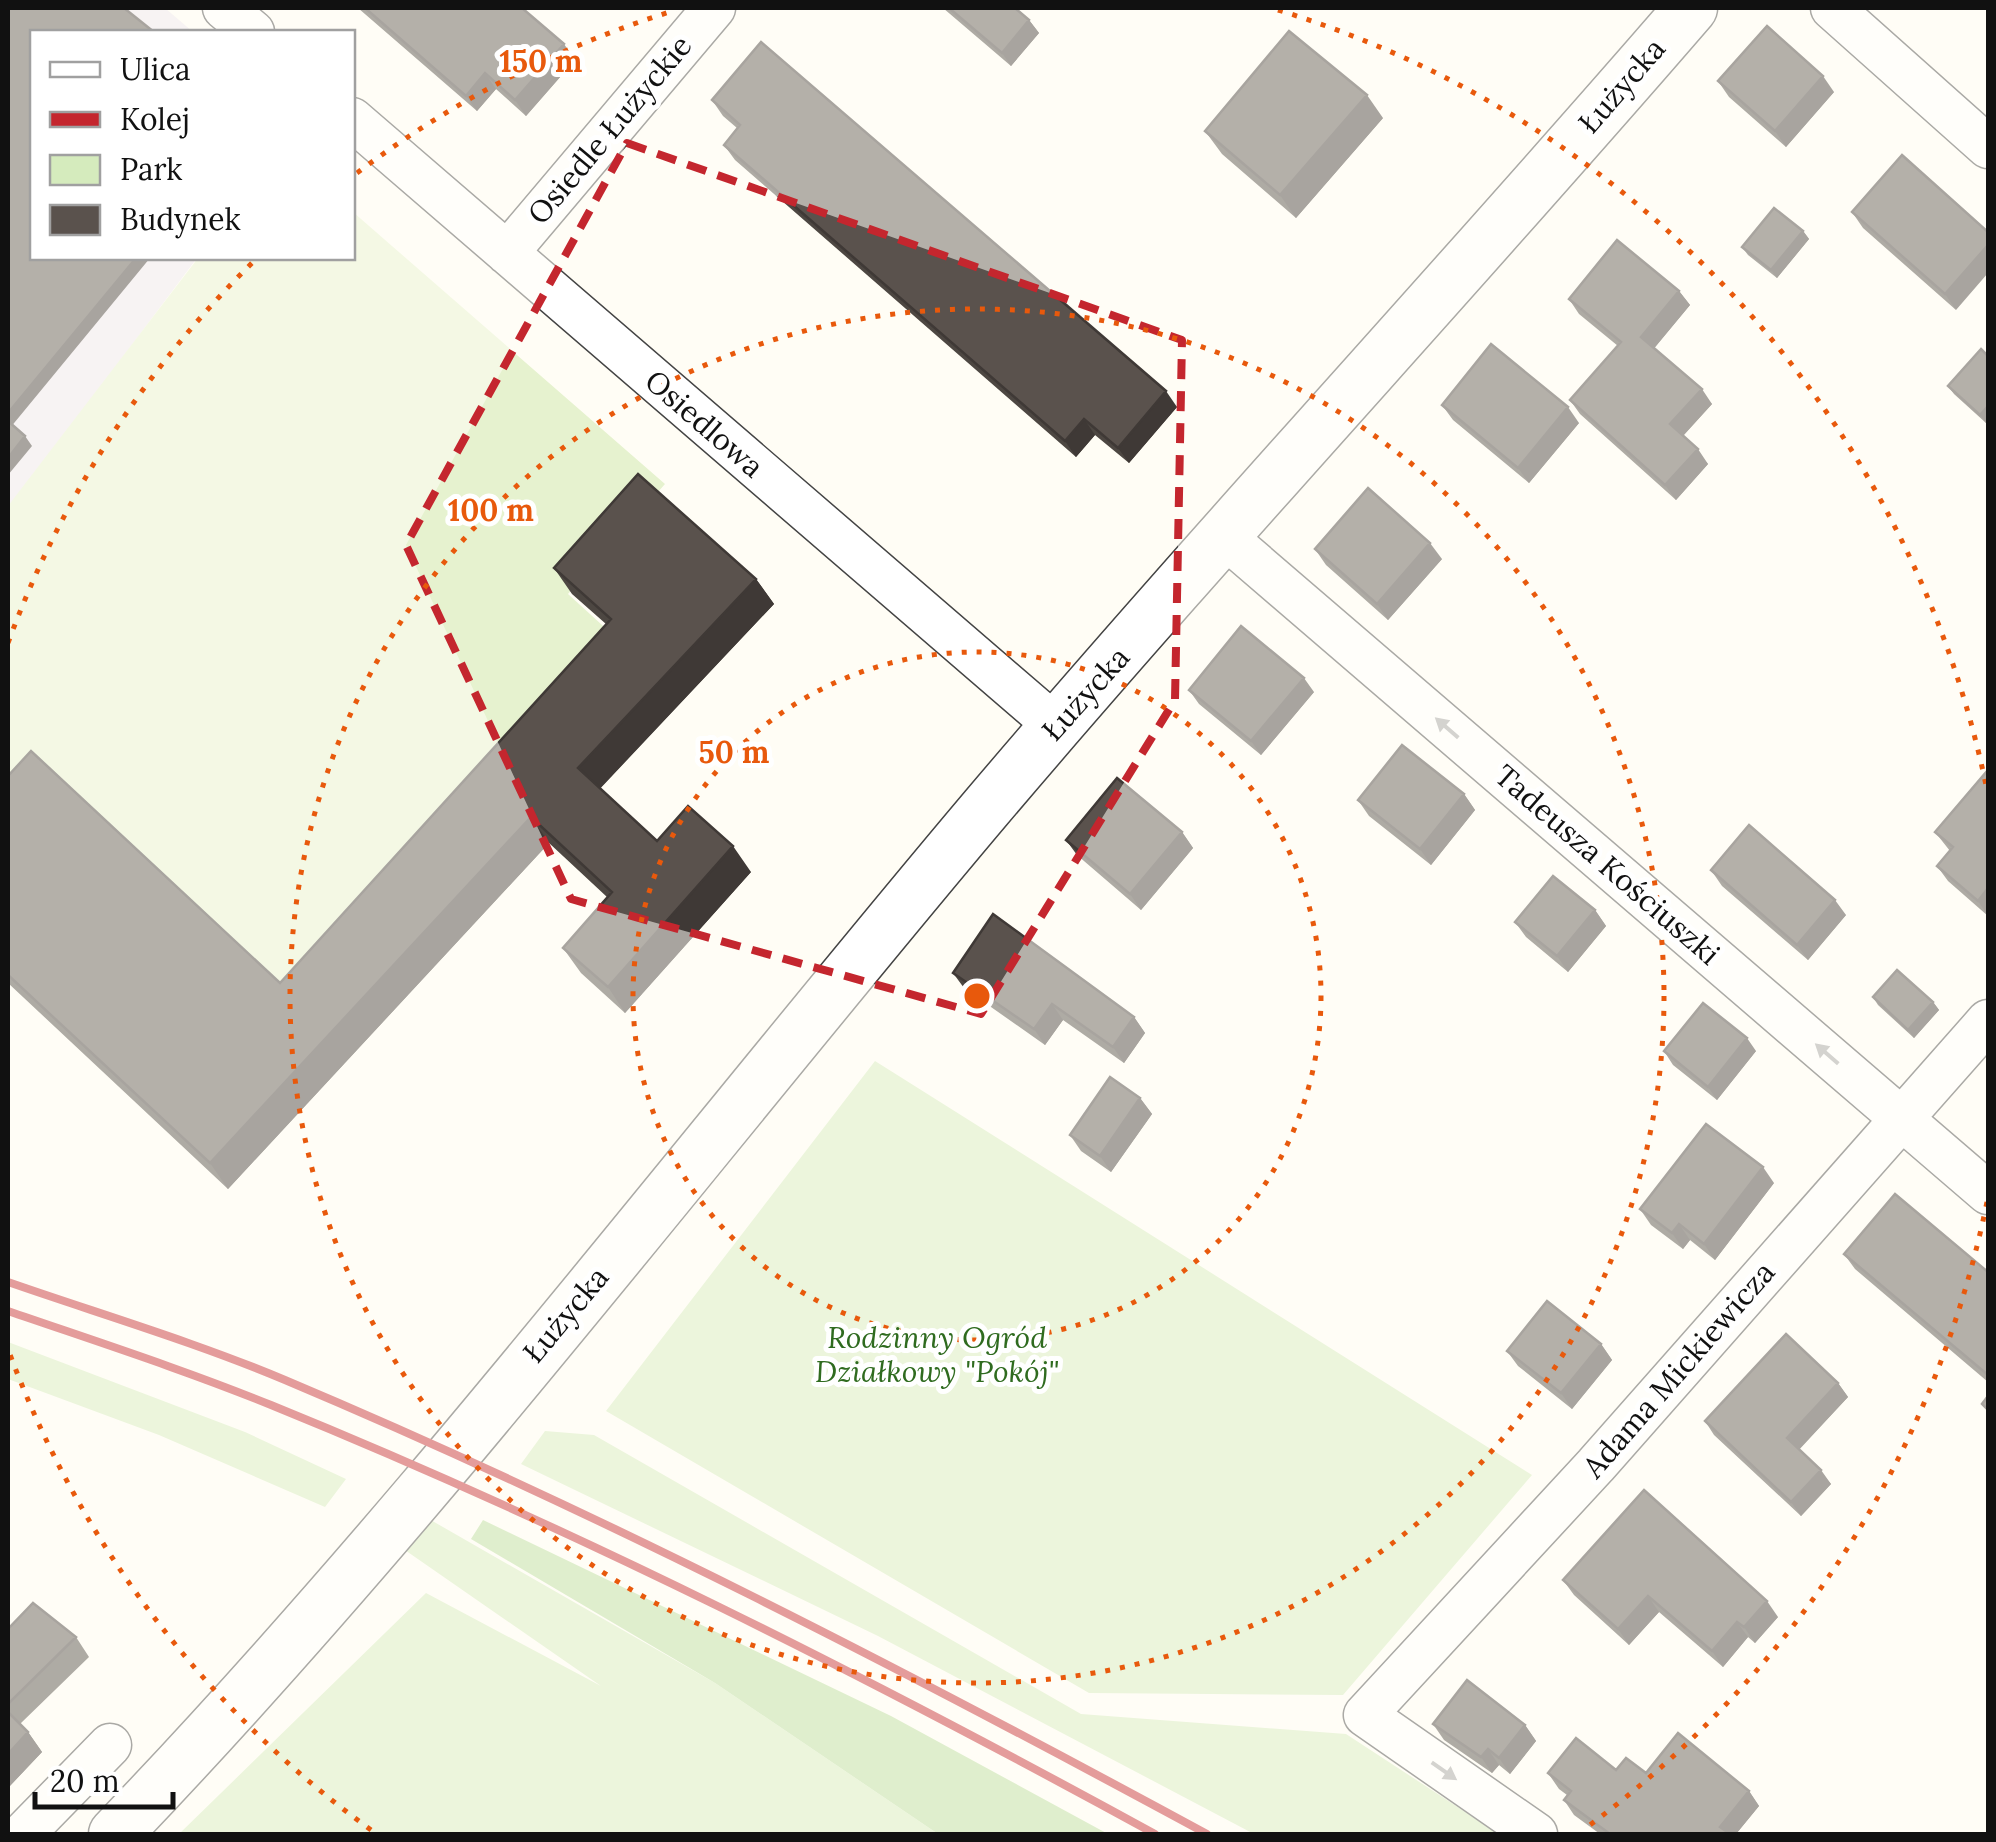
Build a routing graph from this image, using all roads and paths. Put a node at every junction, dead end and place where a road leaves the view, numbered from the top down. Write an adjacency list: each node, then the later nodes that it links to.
1 (224, 8): 5 (street)
2 (714, 8): 8 (street, Osiedle Łużyckie)
3 (1691, 8): 9 (street, Łużycka)
4 (1832, 8): 7 (street)
5 (251, 30)
6 (355, 122): 8 (street, Osiedlowa)
7 (1988, 147)
8 (507, 253): 10 (street, Osiedlowa)
9 (1226, 538): 10 (street, Łużycka); 12 (street, Tadeusza Kościuszki, one-way to 9)
10 (1057, 726): 16 (street, Łużycka)
11 (1988, 1021): 12 (street, Adama Mickiewicza)
12 (1901, 1117): 13 (street, Tadeusza Kościuszki); 17 (street, Adama Mickiewicza, one-way to 17)
13 (1988, 1193)
14 (110, 1745): 15 (street)
15 (22, 1834)
16 (116, 1834)
17 (1536, 1834)

